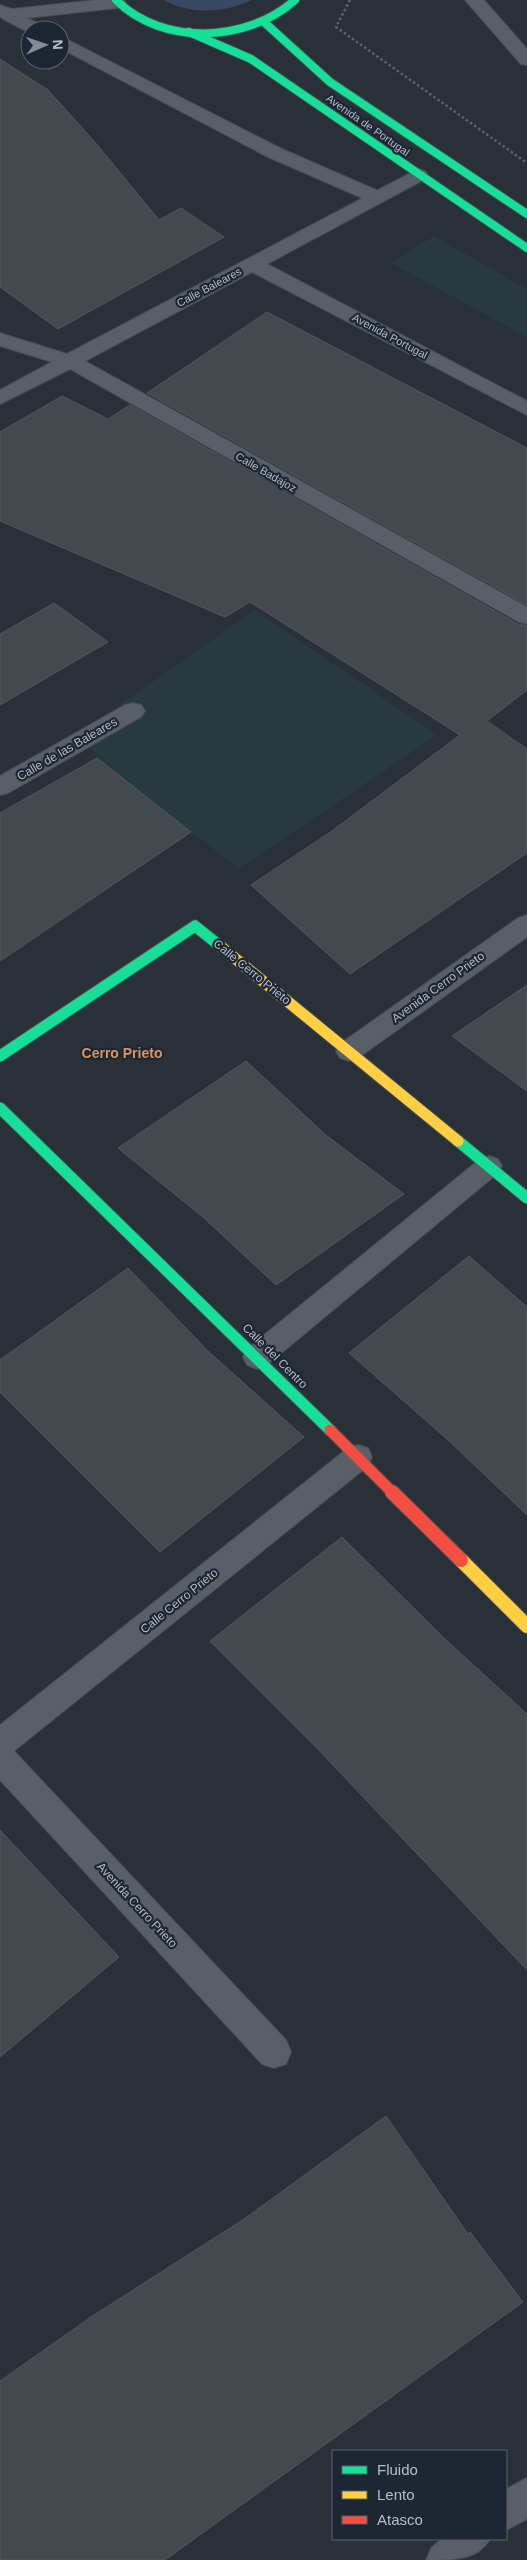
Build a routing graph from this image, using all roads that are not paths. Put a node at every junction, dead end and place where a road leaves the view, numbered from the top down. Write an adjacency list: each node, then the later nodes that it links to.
1 (295, 0): 6 (main road)
2 (474, 0): 9 (street)
3 (116, 1): 4 (street); 7 (main road)
4 (5, 13): 5 (street)
5 (20, 21)
6 (264, 22): 7 (main road); 12 (main road, Avenida de Portugal)
7 (189, 32): 10 (main road, Avenida de Portugal)
8 (70, 46): 11 (street)
9 (527, 60)
10 (418, 175): 11 (street, Calle Baleares); 13 (main road, Avenida de Portugal)
11 (376, 197): 14 (street, Calle Baleares)
12 (527, 214)
13 (527, 248)
14 (252, 264): 16 (street, Calle Baleares); 18 (street, Avenida Portugal)
15 (0, 339): 16 (street, Calle Badajoz)
16 (72, 362): 17 (street, Calle Baleares); 19 (street, Calle Badajoz)
17 (0, 398)
18 (527, 409)
19 (527, 618)
20 (133, 711): 21 (street, Calle de las Baleares)
21 (0, 786)
22 (527, 924): 23 (street, Avenida Cerro Prieto)
23 (349, 1051): 24 (main road, Calle Cerro Prieto); 26 (main road, Calle Cerro Prieto)
24 (0, 1056)
25 (0, 1108): 28 (main road, Calle del Centro)
26 (489, 1166): 27 (main road, Calle Cerro Prieto); 28 (street)
27 (527, 1198)
28 (257, 1357): 29 (main road, Calle del Centro)
29 (358, 1457): 30 (main road, Calle del Centro); 31 (street, Calle Cerro Prieto)
30 (527, 1626)
31 (0, 1744)
32 (0, 1758): 33 (street, Avenida Cerro Prieto)
33 (274, 2052)
34 (527, 2496): 35 (street)
35 (507, 2511)
36 (471, 2540): 37 (street)
37 (444, 2560)

